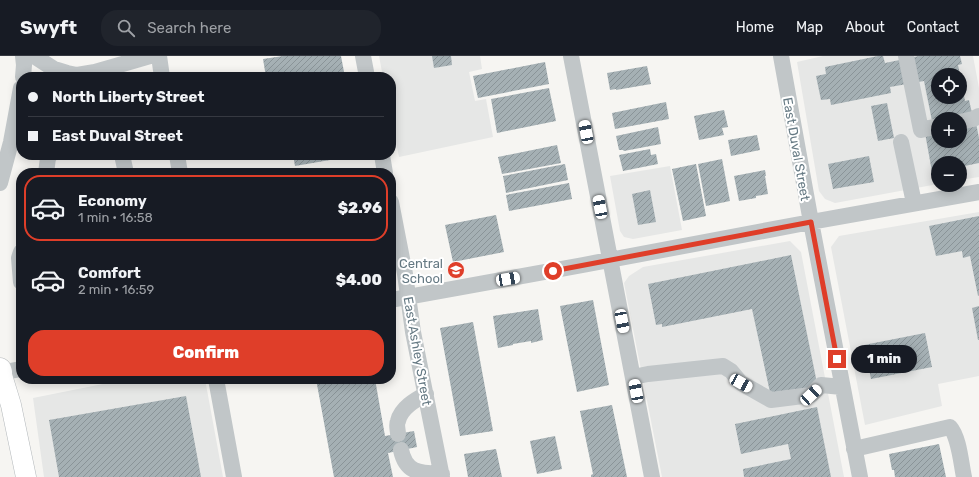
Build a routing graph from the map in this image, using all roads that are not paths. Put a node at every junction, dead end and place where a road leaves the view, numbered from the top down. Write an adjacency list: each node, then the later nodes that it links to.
1 (24, 56): 9 (street)
2 (34, 56): 10 (street)
3 (150, 56): 11 (street)
4 (159, 56): 12 (street)
5 (363, 56): 13 (street)
6 (571, 56): 26 (street)
7 (781, 56): 24 (street, East Duval Street)
8 (906, 56): 17 (street)
9 (23, 72)
10 (65, 72)
11 (99, 72)
12 (161, 72)
13 (366, 72)
14 (16, 115): 19 (street)
15 (979, 116): 16 (street)
16 (967, 120)
17 (931, 128)
18 (16, 133): 19 (street)
19 (11, 142): 21 (street)
20 (901, 142): 23 (street)
21 (0, 183)
22 (979, 192): 23 (street)
23 (914, 203): 24 (street)
24 (811, 222): 26 (street); 32 (street, East Duval Street)
25 (396, 230): 27 (street, East Ashley Street)
26 (610, 260): 27 (street); 30 (street)
27 (408, 297): 28 (street); 33 (street, East Ashley Street)
28 (396, 299)
29 (4, 369): 38 (main road)
30 (633, 377): 32 (street); 40 (street)
31 (217, 384): 39 (street)
32 (842, 387): 35 (street, East Duval Street)
33 (426, 394): 34 (street); 37 (street, East Ashley Street)
34 (398, 434)
35 (854, 448): 41 (street, East Duval Street); 42 (street)
36 (401, 450): 37 (street)
37 (442, 476)
38 (26, 477)
39 (234, 477)
40 (652, 477)
41 (860, 477)
42 (964, 477)

